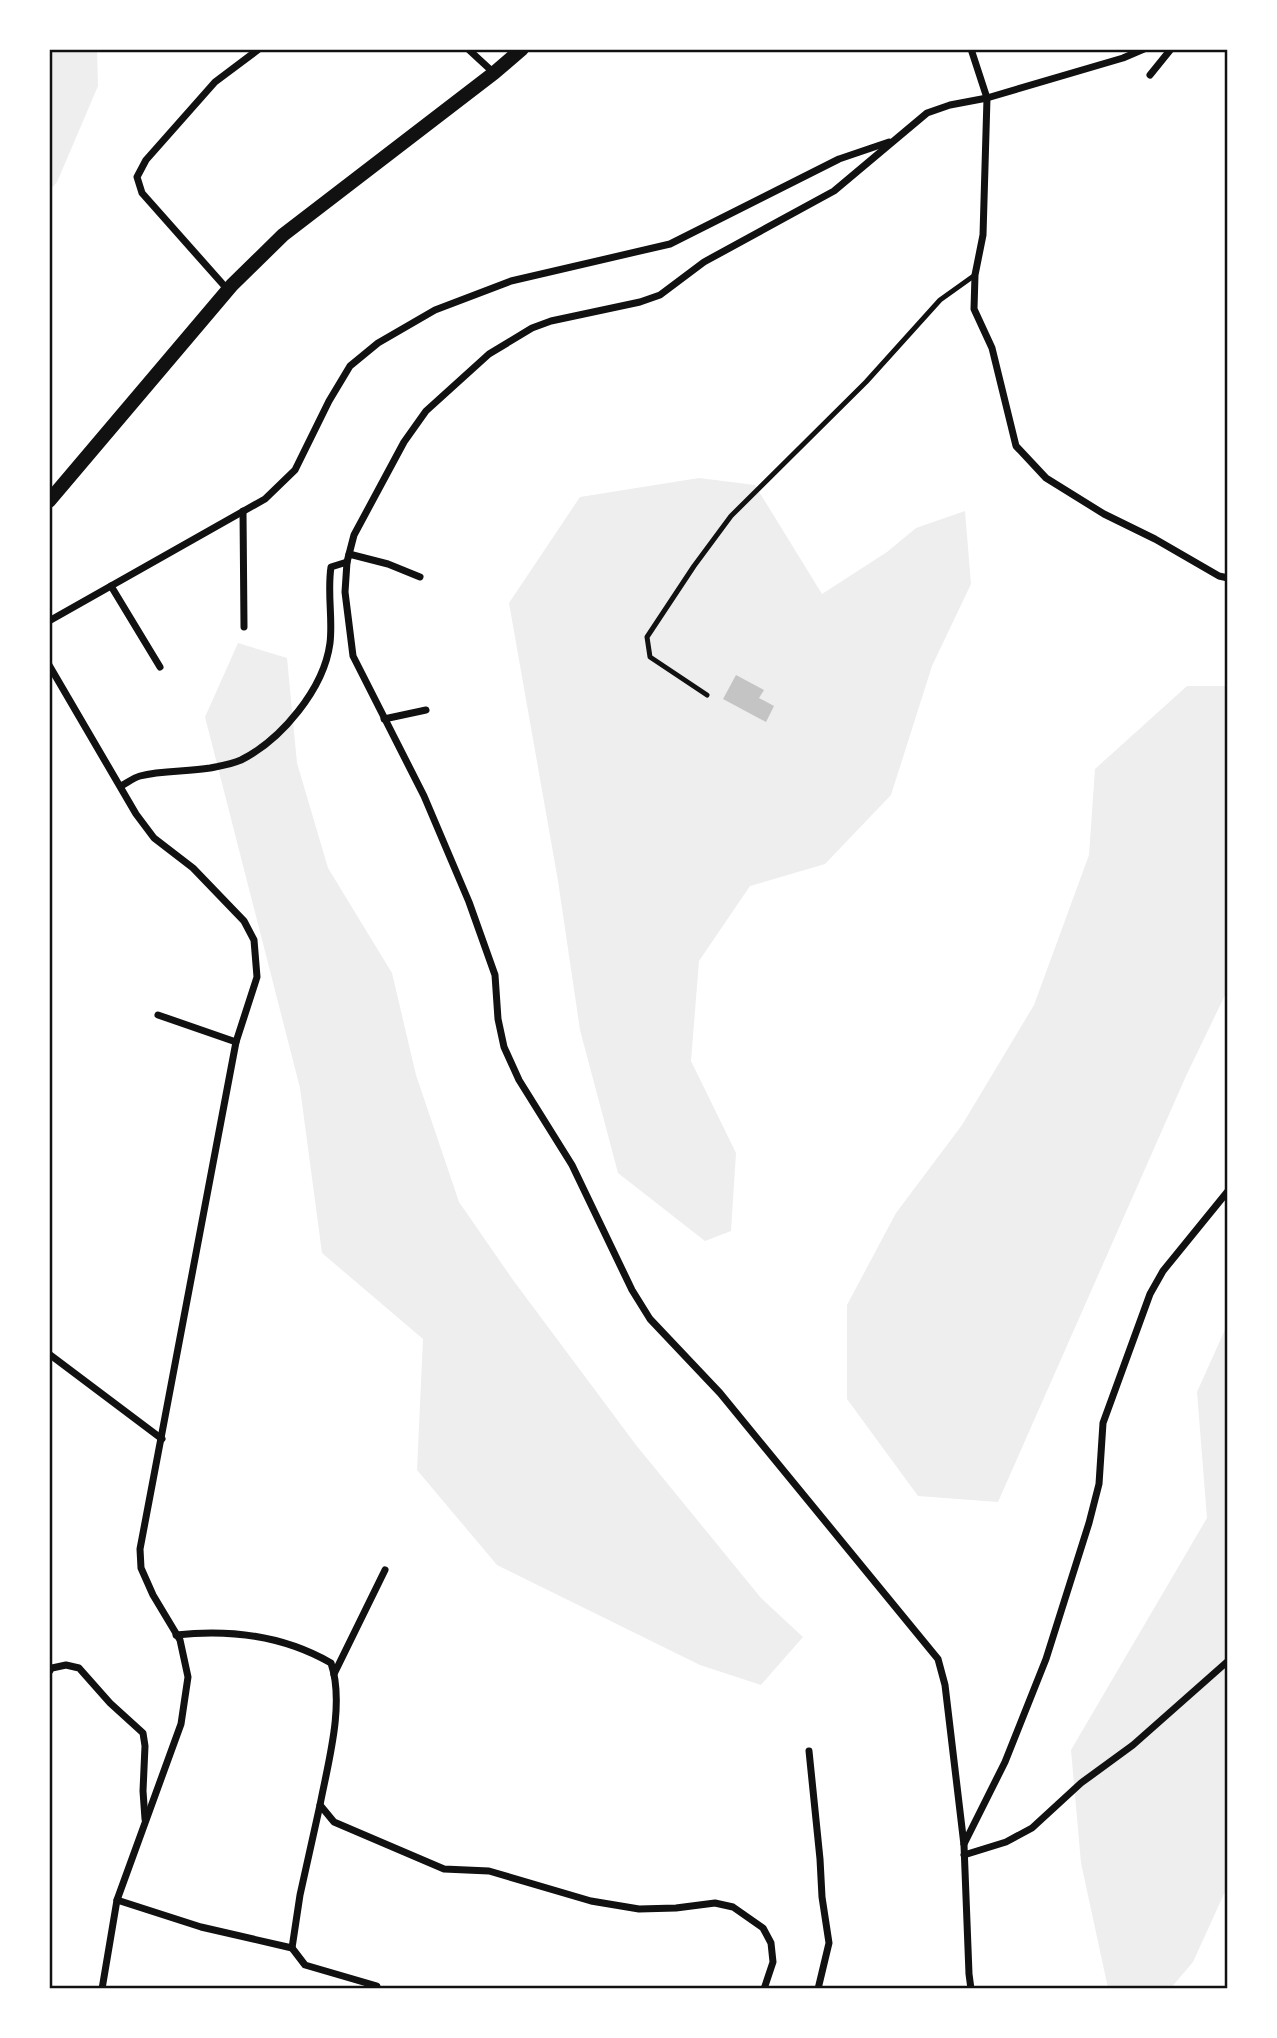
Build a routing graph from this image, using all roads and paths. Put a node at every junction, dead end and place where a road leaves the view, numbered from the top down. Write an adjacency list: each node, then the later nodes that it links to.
1 (259, 49): 12 (street)
2 (468, 49): 7 (street)
3 (522, 49): 7 (main road)
4 (971, 49): 9 (street)
5 (1143, 49): 9 (street)
6 (1171, 49): 8 (street)
7 (494, 73): 12 (main road)
8 (1150, 75)
9 (987, 98): 10 (street); 11 (street)
10 (896, 139): 14 (street); 15 (street)
11 (975, 275): 17 (street); 23 (lane)
12 (228, 290): 13 (main road)
13 (49, 501)
14 (243, 511): 18 (street); 20 (street)
15 (348, 558): 16 (street); 25 (street); 26 (street)
16 (421, 577)
17 (1228, 578)
18 (111, 586): 19 (street); 22 (street)
19 (49, 621)
20 (244, 627)
21 (49, 665): 26 (street)
22 (160, 667)
23 (707, 695)
24 (426, 710): 25 (street)
25 (383, 719): 40 (street)
26 (121, 786): 28 (street)
27 (158, 1015): 28 (street)
28 (236, 1042): 31 (street)
29 (1228, 1191): 40 (street)
30 (49, 1354): 31 (street)
31 (162, 1439): 33 (street)
32 (385, 1570): 36 (street)
33 (176, 1635): 36 (street); 39 (street)
34 (1228, 1661): 41 (street)
35 (49, 1672): 39 (street)
36 (334, 1674): 38 (street)
37 (809, 1751): 47 (street)
38 (320, 1805): 43 (street); 46 (street)
39 (145, 1823): 42 (street)
40 (964, 1845): 41 (street)
41 (964, 1855): 48 (street)
42 (117, 1900): 43 (street); 44 (street)
43 (292, 1948): 45 (street)
44 (102, 1989)
45 (377, 1989)
46 (764, 1989)
47 (818, 1989)
48 (971, 1989)

